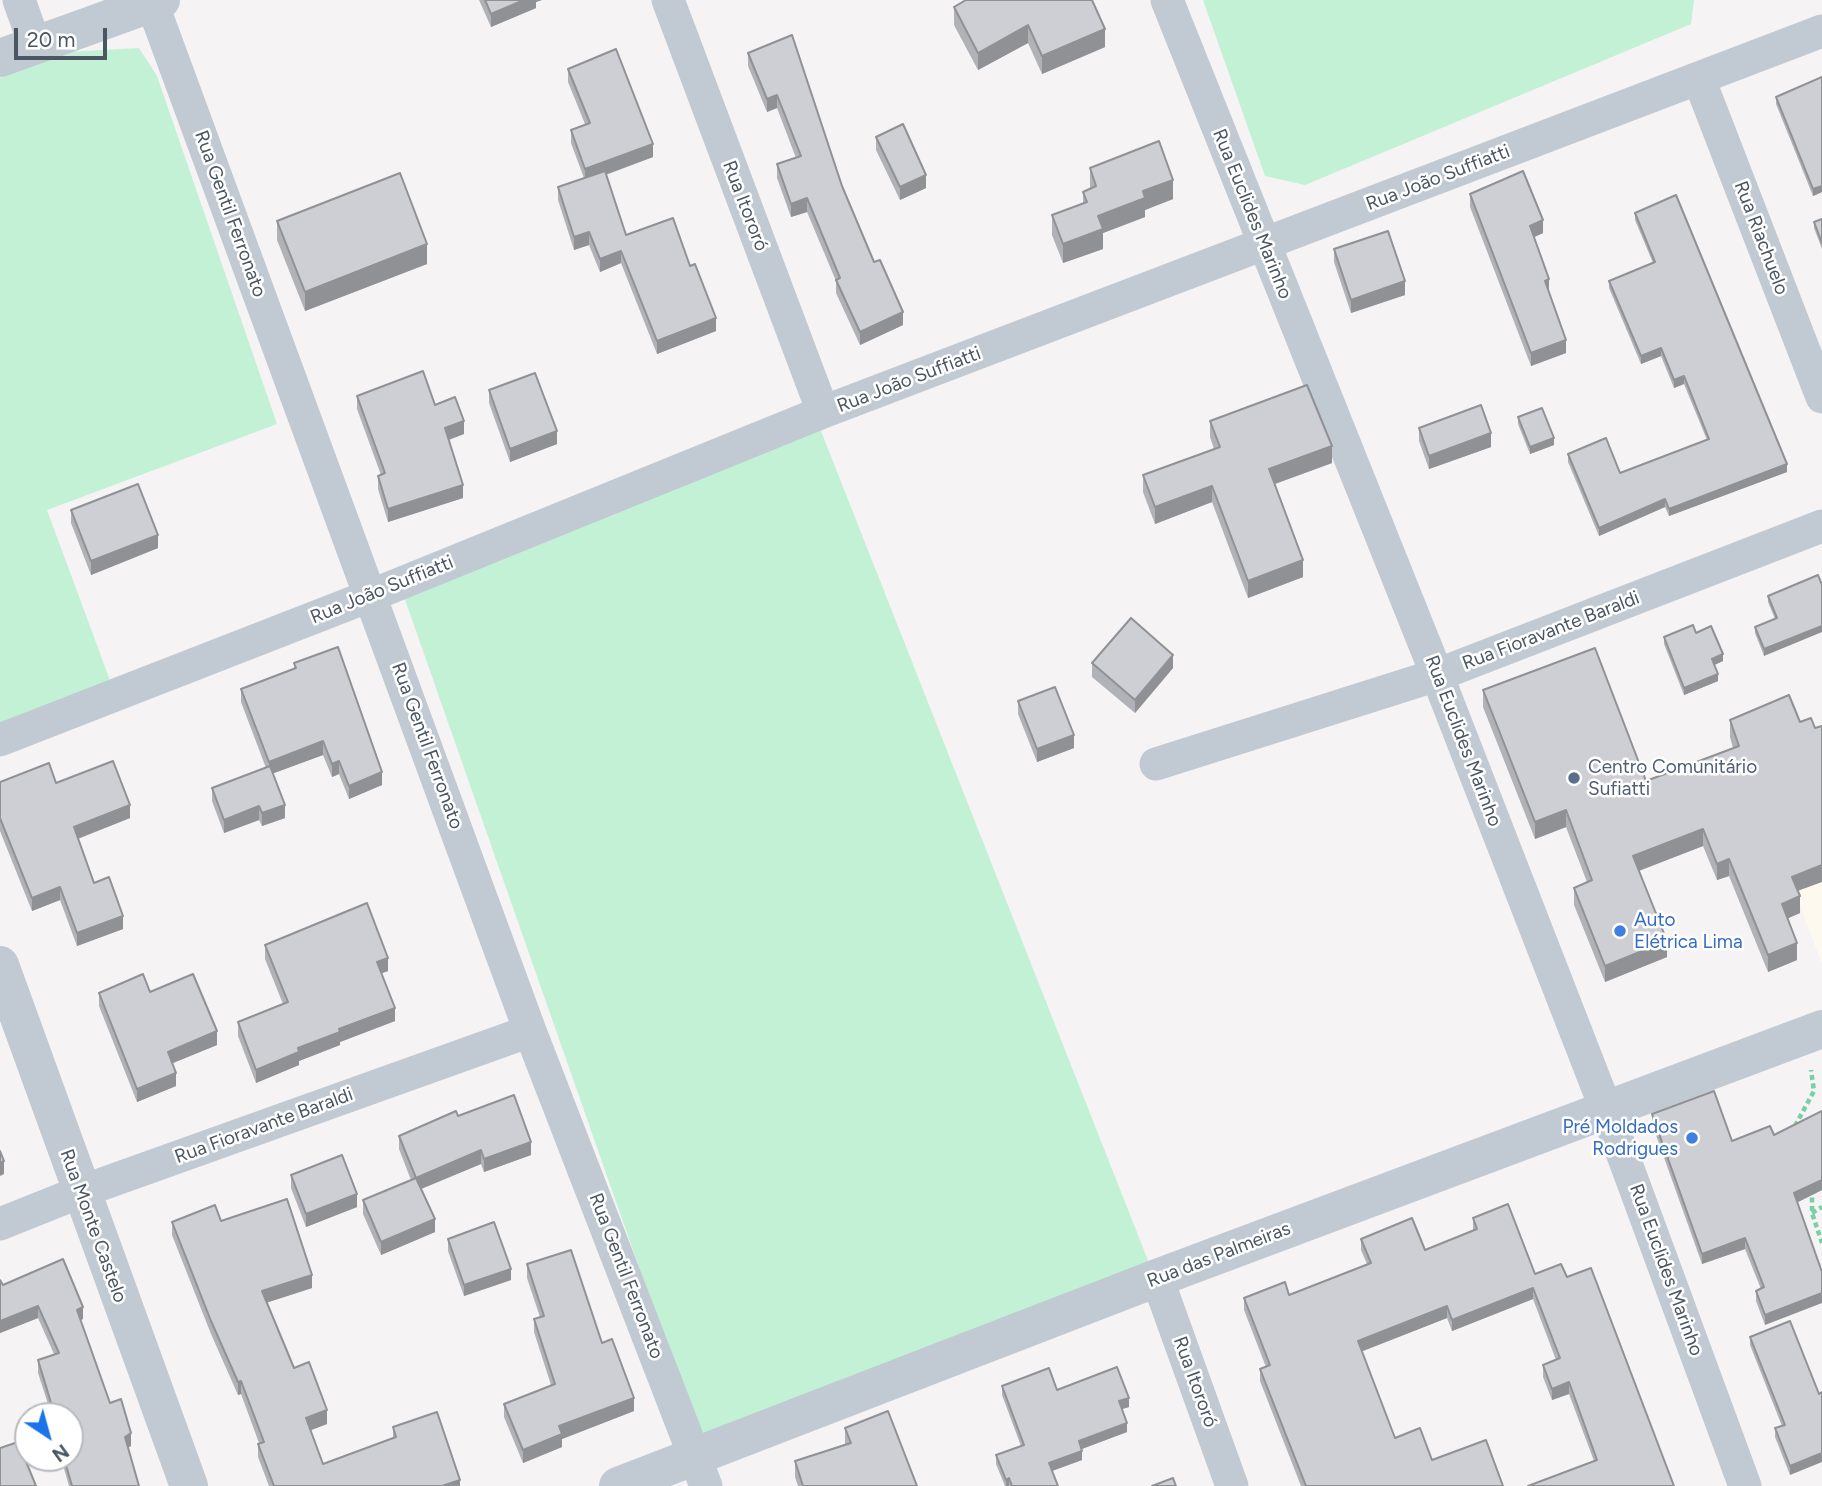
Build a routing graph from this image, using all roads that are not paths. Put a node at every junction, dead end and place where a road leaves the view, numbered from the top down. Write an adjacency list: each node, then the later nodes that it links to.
1 (19, 0): 6 (street)
2 (667, 0): 11 (street, Rua Itororó)
3 (1167, 0): 9 (street, Rua Euclides Marinho)
4 (157, 2): 6 (street); 13 (street, Rua Gentil Ferronato)
5 (1822, 32): 8 (street, Rua João Suffiatti)
6 (36, 45): 7 (street)
7 (0, 58)
8 (1699, 79): 9 (street, Rua João Suffiatti); 10 (street, Rua Riachuelo)
9 (1263, 244): 11 (street, Rua João Suffiatti); 14 (street, Rua Euclides Marinho)
10 (1822, 397)
11 (824, 412): 13 (street, Rua João Suffiatti)
12 (1822, 526): 14 (street, Rua Fioravante Baraldi)
13 (372, 595): 15 (street, Rua João Suffiatti); 18 (street, Rua Gentil Ferronato)
14 (1437, 675): 16 (street, Rua Fioravante Baraldi); 20 (street, Rua Euclides Marinho)
15 (0, 740)
16 (1156, 764)
17 (0, 965): 21 (street, Rua Monte Castelo)
18 (530, 1031): 21 (street, Rua Fioravante Baraldi); 24 (street, Rua Gentil Ferronato)
19 (1814, 1032): 20 (street, Rua das Palmeiras)
20 (1606, 1109): 23 (street, Rua das Palmeiras); 28 (street, Rua Euclides Marinho)
21 (80, 1192): 22 (street, Rua Fioravante Baraldi); 25 (street, Rua Monte Castelo)
22 (0, 1224)
23 (1157, 1278): 24 (street, Rua das Palmeiras); 27 (street, Rua Itororó)
24 (701, 1471): 26 (street, Rua das Palmeiras)
25 (189, 1486)
26 (618, 1486)
27 (1233, 1486)
28 (1745, 1486)

